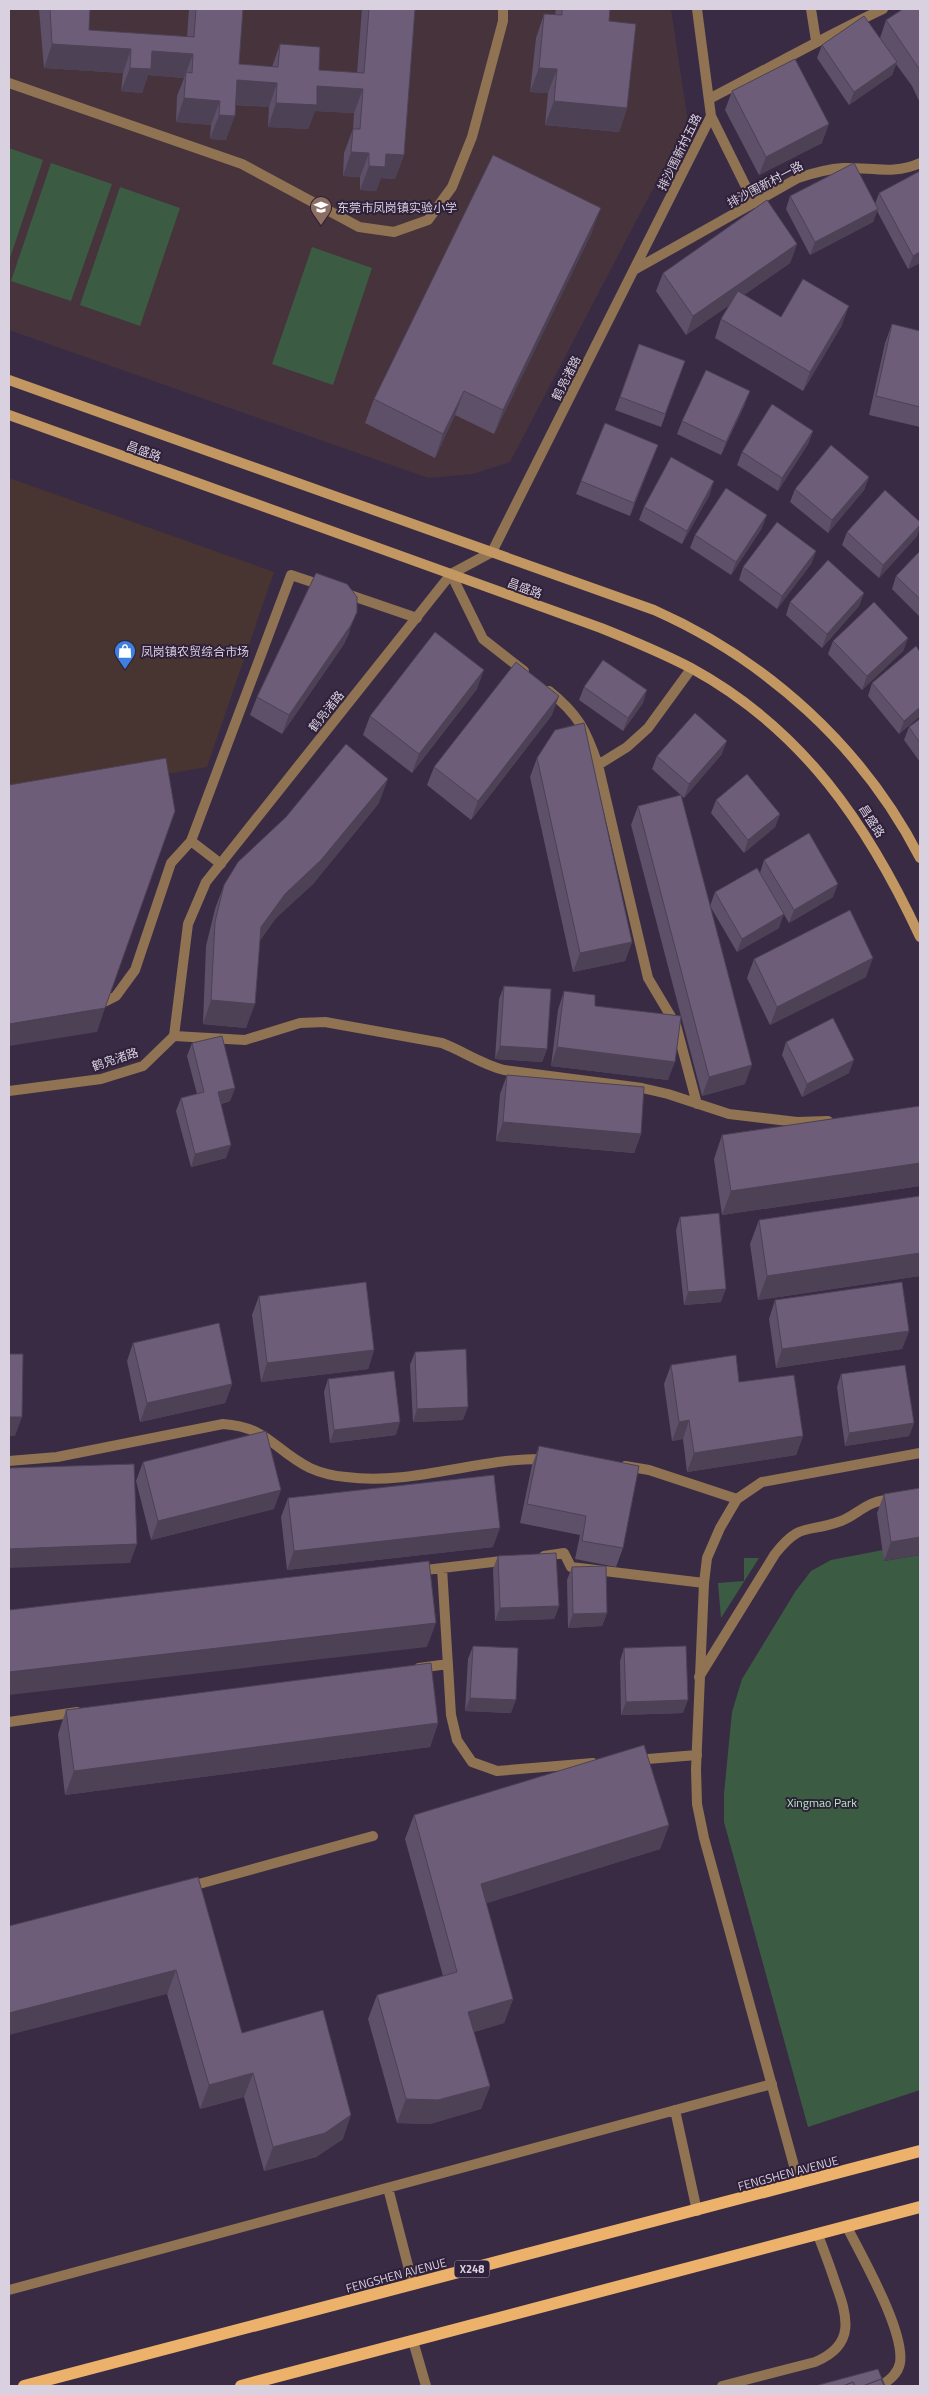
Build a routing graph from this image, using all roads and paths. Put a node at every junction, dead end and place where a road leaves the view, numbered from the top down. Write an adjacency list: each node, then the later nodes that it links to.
1 (503, 9): 6 (street)
2 (697, 9): 7 (street, 排沙围新村五路)
3 (811, 9): 5 (street)
4 (883, 9): 5 (street)
5 (816, 41): 7 (street)
6 (9, 83)
7 (709, 99): 8 (street, 排沙围新村五路)
8 (711, 116): 10 (street); 11 (street, 排沙围新村五路)
9 (920, 163): 10 (street, 排沙围新村一路)
10 (754, 203): 11 (street, 排沙围新村一路)
11 (634, 270): 14 (street, 鹤凫渚路)
12 (9, 380): 14 (street, 昌盛路)
13 (9, 415): 15 (street, 昌盛路)
14 (492, 552): 15 (street, 鹤凫渚路); 20 (street, 昌盛路)
15 (451, 574): 16 (street, 鹤凫渚路); 17 (street, 昌盛路); 18 (street)
16 (417, 618): 19 (street); 21 (street, 鹤凫渚路)
17 (691, 668): 18 (street); 22 (street, 昌盛路)
18 (598, 765): 26 (street)
19 (191, 841): 21 (street); 23 (street)
20 (920, 858)
21 (221, 864): 24 (street, 鹤凫渚路)
22 (920, 937)
23 (86, 1005)
24 (174, 1036): 25 (street, 鹤凫渚路); 26 (street)
25 (9, 1091)
26 (697, 1104): 27 (street)
27 (836, 1120)
28 (920, 1454): 33 (street)
29 (556, 1459): 30 (street)
30 (9, 1461)
31 (613, 1463): 33 (street)
32 (920, 1496): 41 (street)
33 (737, 1499): 38 (street)
34 (536, 1557): 38 (street)
35 (517, 1559): 36 (street)
36 (442, 1568): 37 (street); 39 (street)
37 (403, 1572)
38 (704, 1583): 41 (street)
39 (448, 1664): 40 (street); 46 (street)
40 (409, 1669)
41 (699, 1678): 44 (street)
42 (88, 1711): 43 (street)
43 (9, 1722)
44 (696, 1755): 45 (street); 49 (street)
45 (620, 1761)
46 (601, 1762)
47 (373, 1836): 48 (street)
48 (181, 1888)
49 (772, 2084): 50 (street); 52 (street)
50 (674, 2110): 53 (street); 55 (street)
51 (920, 2151): 52 (main road, FENGSHEN AVENUE / X248)
52 (799, 2184): 55 (main road, FENGSHEN AVENUE / X248)
53 (388, 2188): 58 (street); 59 (street)
54 (920, 2207): 56 (main road)
55 (697, 2211): 58 (main road, FENGSHEN AVENUE / X248)
56 (847, 2227): 57 (main road); 65 (street)
57 (818, 2235): 60 (main road); 64 (street)
58 (413, 2285): 61 (main road, FENGSHEN AVENUE / X248)
59 (9, 2290)
60 (413, 2341): 62 (main road); 63 (street)
61 (24, 2386)
62 (241, 2386)
63 (426, 2386)
64 (722, 2386)
65 (881, 2386)

